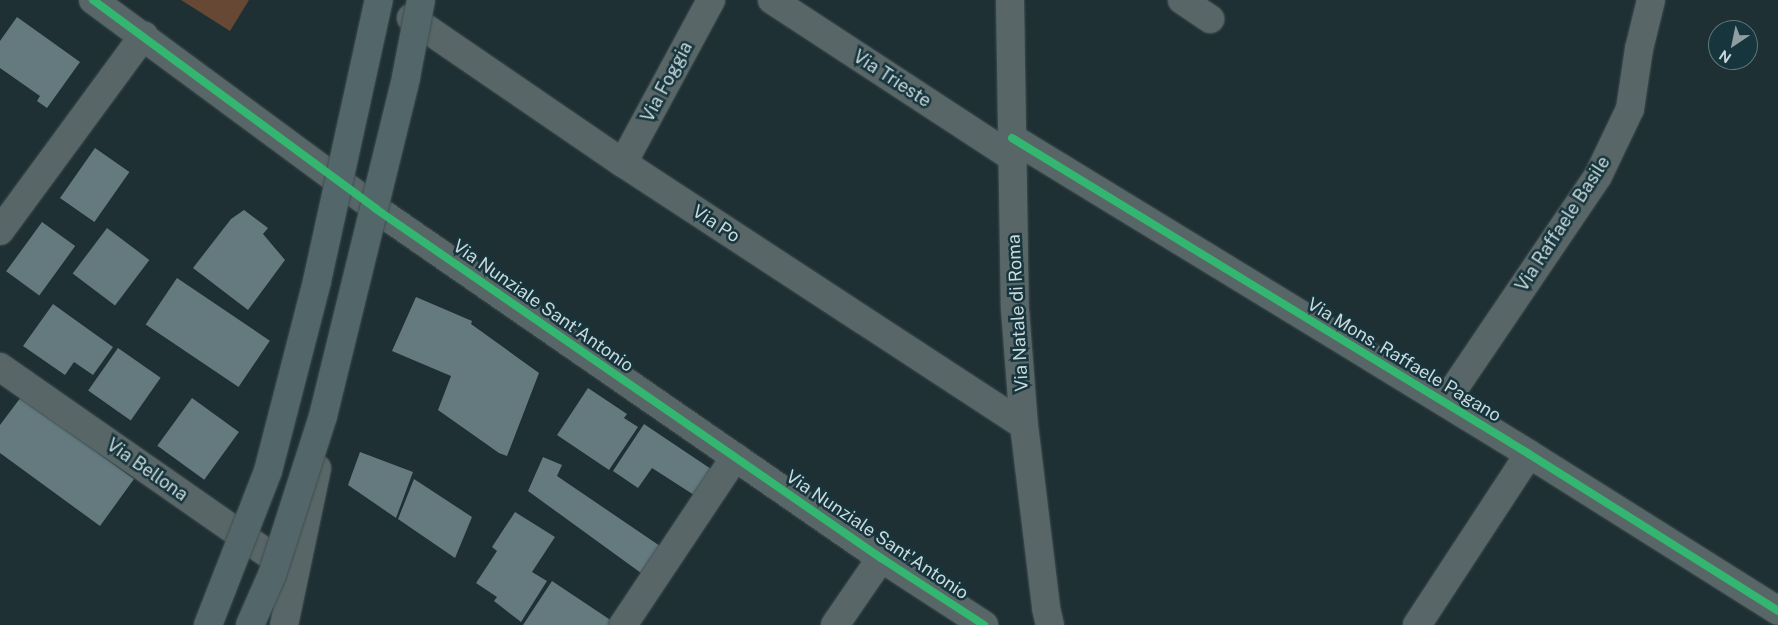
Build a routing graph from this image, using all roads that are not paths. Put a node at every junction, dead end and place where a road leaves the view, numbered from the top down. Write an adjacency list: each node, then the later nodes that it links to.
1 (94, 0): 10 (street, Via Nunziale Sant'Antonio)
2 (379, 0): 23 (highway, bridge)
3 (711, 0): 12 (street, Via Foggia)
4 (772, 0): 11 (street, Via Trieste)
5 (1010, 0): 11 (street, Via Natale di Roma)
6 (1182, 0): 9 (street)
7 (1651, 0): 16 (street, Via Raffaele Basile)
8 (415, 6): 12 (street, Via Po); 13 (street); 24 (highway, bridge)
9 (1210, 19)
10 (144, 35): 13 (street, Via Nunziale Sant'Antonio); 14 (street)
11 (1012, 148): 16 (street, Via Mons. Raffaele Pagano); 17 (street, Via Natale di Roma)
12 (623, 163): 17 (street, Via Po)
13 (376, 209): 19 (street, Via Nunziale Sant'Antonio); 21 (street)
14 (0, 231)
15 (0, 367): 21 (street, Via Bellona)
16 (1445, 402): 18 (street, Via Mons. Raffaele Pagano)
17 (1024, 425): 29 (street, Via Natale di Roma)
18 (1529, 454): 22 (street, Via Mons. Raffaele Pagano); 30 (street)
19 (735, 457): 20 (street, Via Nunziale Sant'Antonio); 26 (street)
20 (881, 558): 27 (street); 28 (street, Via Nunziale Sant'Antonio)
21 (294, 572): 25 (street)
22 (1778, 611)
23 (208, 625)
24 (250, 625)
25 (284, 625)
26 (623, 625)
27 (835, 625)
28 (984, 625)
29 (1050, 625)
30 (1417, 625)

